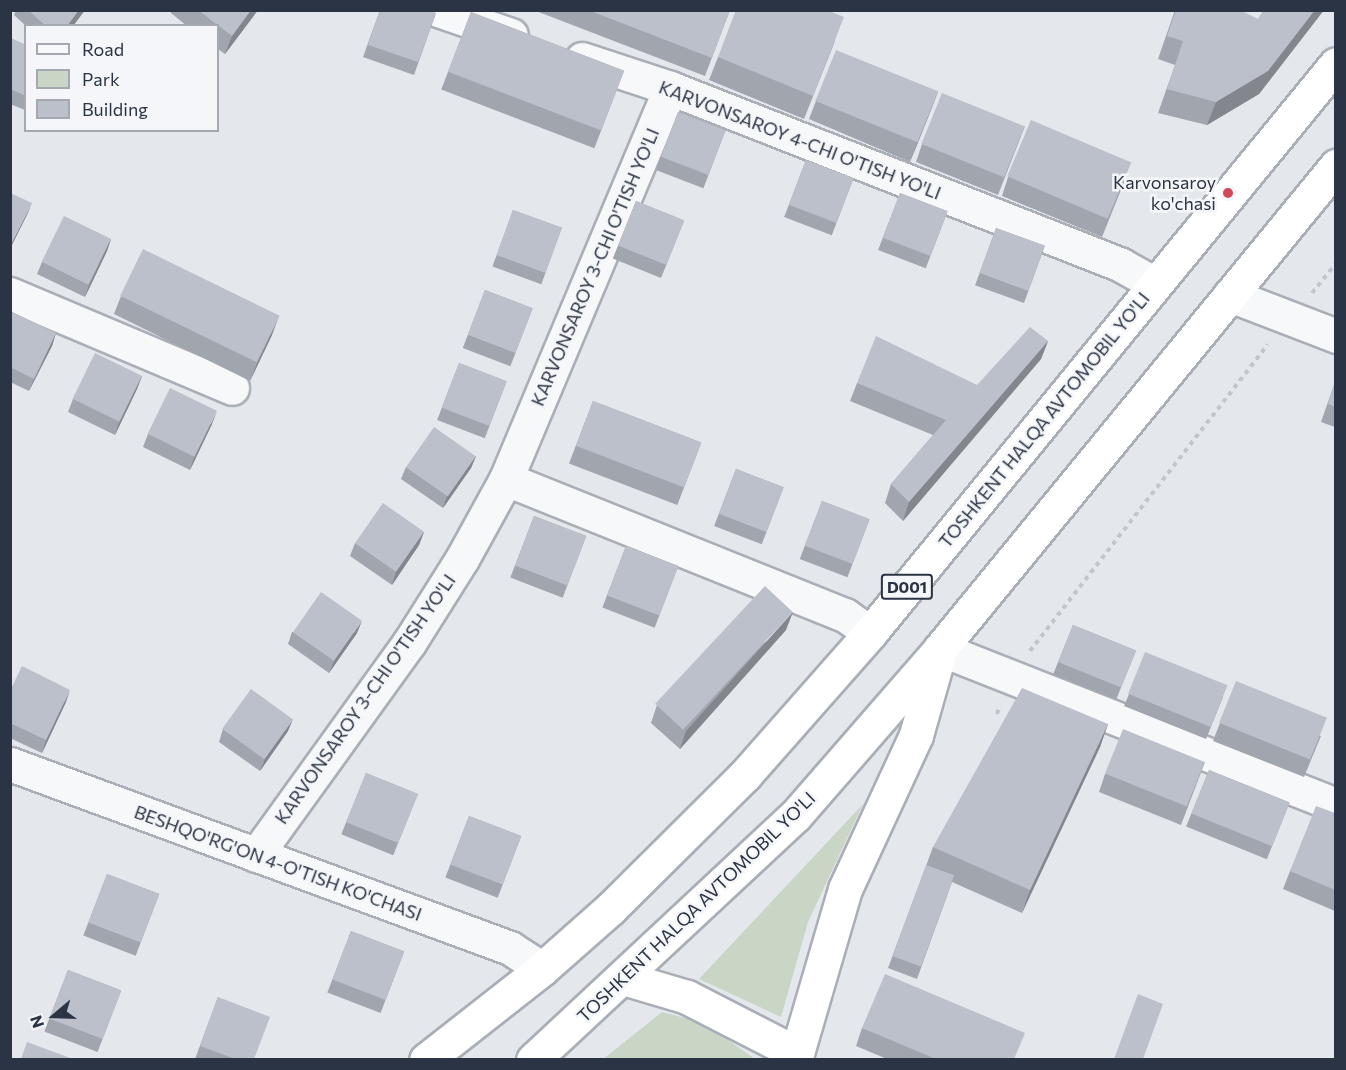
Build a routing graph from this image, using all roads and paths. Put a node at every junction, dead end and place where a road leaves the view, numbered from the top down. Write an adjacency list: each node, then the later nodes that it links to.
1 (438, 10): 3 (street, KARVONSAROY 4-CHI O'TISH YO'LI)
2 (1335, 64): 6 (highway, TOSHKENT HALQA AVTOMOBIL YO'LI / D001)
3 (670, 88): 6 (street, KARVONSAROY 4-CHI O'TISH YO'LI); 12 (street, KARVONSAROY 3-CHI O'TISH YO'LI)
4 (1335, 166): 8 (highway, TOSHKENT HALQA AVTOMOBIL YO'LI)
5 (1335, 263): 9 (path)
6 (1155, 284): 13 (highway, TOSHKENT HALQA AVTOMOBIL YO'LI / D001)
7 (10, 294): 11 (street)
8 (1230, 295): 9 (street); 14 (highway, TOSHKENT HALQA AVTOMOBIL YO'LI)
9 (1292, 319): 10 (street); 15 (path)
10 (1335, 336)
11 (232, 388)
12 (506, 479): 13 (street); 19 (street, KARVONSAROY 3-CHI O'TISH YO'LI)
13 (870, 633): 20 (highway, TOSHKENT HALQA AVTOMOBIL YO'LI / D001)
14 (940, 649): 15 (street); 21 (highway, TOSHKENT HALQA AVTOMOBIL YO'LI); 22 (highway)
15 (1010, 677): 16 (path); 18 (street)
16 (997, 714)
17 (10, 764): 19 (street, BESHQO'RG'ON 4-O'TISH KO'CHASI)
18 (1335, 806)
19 (256, 855): 20 (street, BESHQO'RG'ON 4-O'TISH KO'CHASI)
20 (542, 969): 23 (highway, TOSHKENT HALQA AVTOMOBIL YO'LI / D001)
21 (623, 978): 22 (highway); 24 (highway, TOSHKENT HALQA AVTOMOBIL YO'LI)
22 (801, 1057)
23 (426, 1059)
24 (533, 1059)

